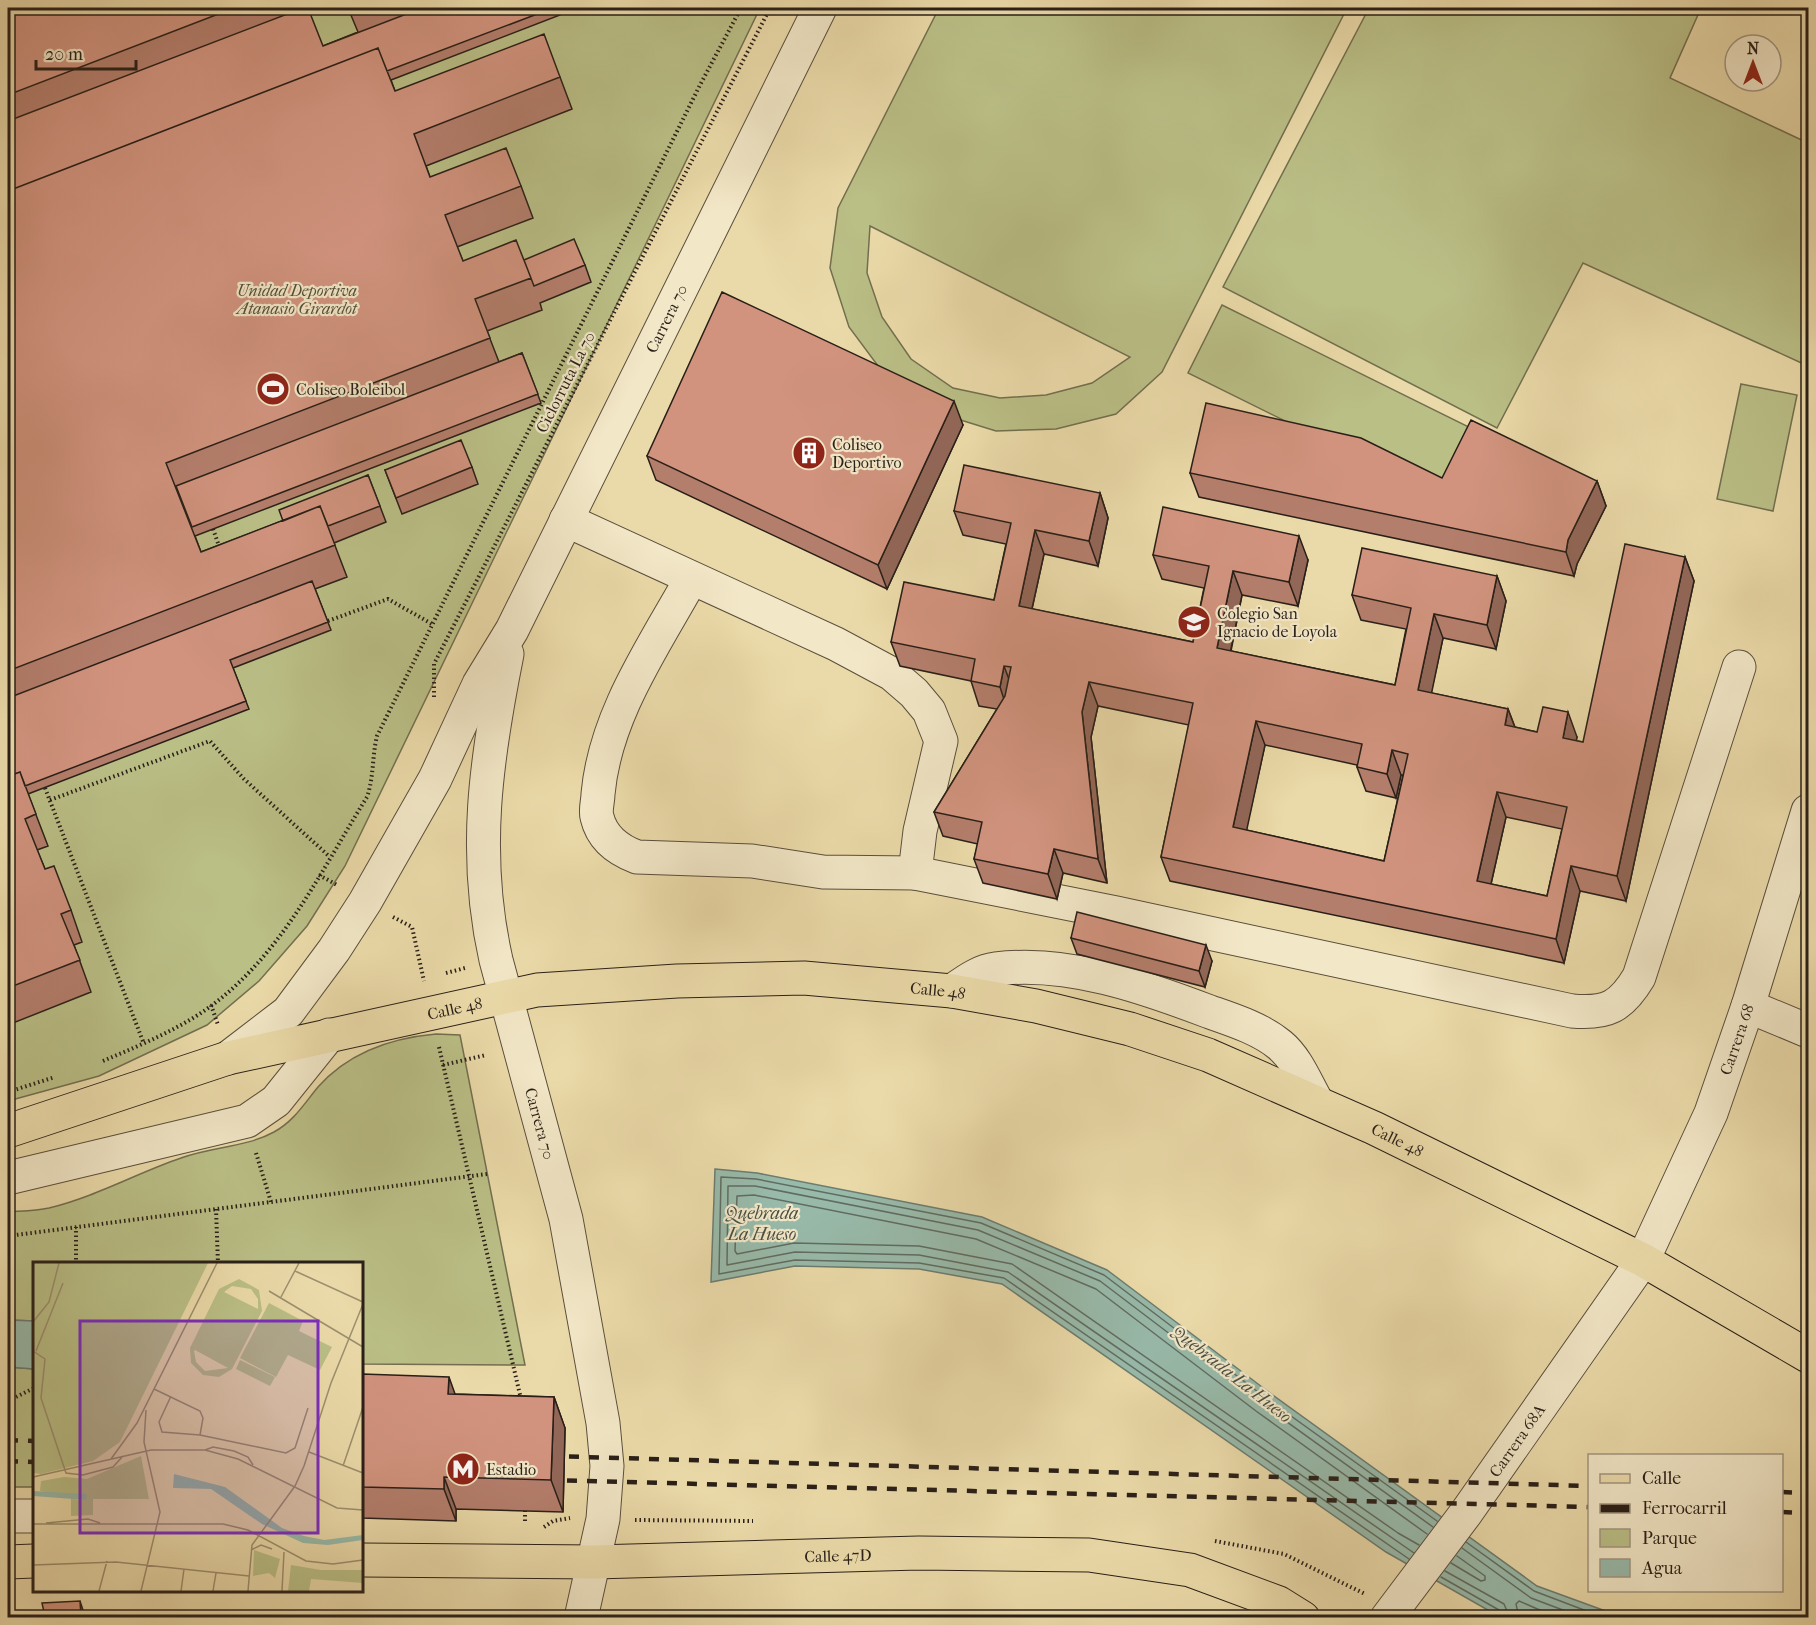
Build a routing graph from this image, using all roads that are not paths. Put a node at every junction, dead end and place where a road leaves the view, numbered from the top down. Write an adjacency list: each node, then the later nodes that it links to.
1 (820, 8): 2 (street, Carrera 70)
2 (566, 520): 3 (street); 4 (street, Carrera 70)
3 (692, 579): 7 (street); 7 (street)
4 (512, 630): 11 (street, Carrera 70); 15 (street, Carrera 70)
5 (1738, 667): 9 (street)
6 (1809, 811): 12 (street, Carrera 68)
7 (915, 873): 8 (street)
8 (1107, 947): 9 (street); 9 (street); 10 (street)
9 (1155, 959): 16 (street)
10 (952, 991): 11 (main road, Calle 48); 16 (main road, Calle 48)
11 (505, 997): 14 (main road, Calle 48); 26 (street, Carrera 70)
12 (1748, 1006): 13 (street); 19 (street, Carrera 68)
13 (1809, 1031)
14 (329, 1035): 15 (main road, Calle 48); 18 (street)
15 (228, 1058): 17 (main road, Calle 48)
16 (1317, 1102): 19 (main road, Calle 48)
17 (8, 1131)
18 (8, 1178)
19 (1642, 1260): 20 (main road, Calle 48); 29 (street, Carrera 68A)
20 (1809, 1356)
21 (8, 1516): 22 (street)
22 (33, 1516)
23 (363, 1560): 26 (main road, Calle 47D)
24 (33, 1561): 25 (main road)
25 (8, 1562)
26 (596, 1562): 27 (street, Carrera 70); 28 (main road, Calle 47D)
27 (581, 1617)
28 (1303, 1617)
29 (1387, 1617)

